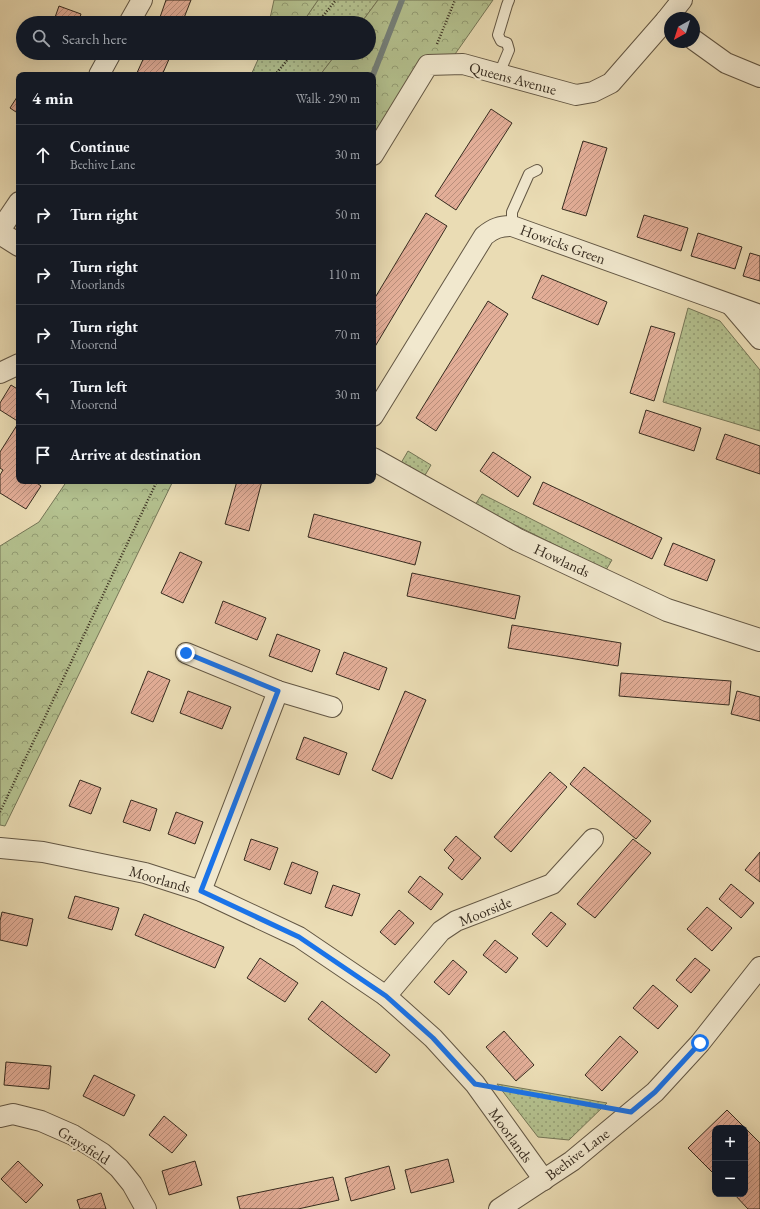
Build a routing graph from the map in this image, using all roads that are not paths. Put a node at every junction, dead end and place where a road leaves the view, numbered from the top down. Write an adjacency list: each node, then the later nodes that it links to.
1 (142, 0): 5 (street)
2 (509, 0): 10 (lane)
3 (682, 0): 4 (street, Queens Avenue)
4 (674, 12)
5 (133, 16)
6 (664, 25): 10 (street, Queens Avenue)
7 (700, 44): 11 (street)
8 (108, 60): 9 (street)
9 (101, 72)
10 (499, 74): 12 (street, Queens Avenue)
11 (760, 77)
12 (376, 150)
13 (537, 170): 15 (lane)
14 (16, 206): 16 (street)
15 (512, 226): 19 (street, Howicks Green); 24 (street, Howicks Green)
16 (0, 230)
17 (0, 233): 18 (street)
18 (16, 243)
19 (730, 304): 20 (street, Howicks Green); 21 (street, Howicks Green)
20 (760, 315)
21 (760, 339)
22 (16, 365): 23 (street)
23 (0, 373)
24 (376, 411)
25 (376, 461): 26 (street, Howlands)
26 (760, 640)
27 (186, 653): 28 (street)
28 (278, 691): 29 (street); 32 (street)
29 (332, 707)
30 (593, 839): 34 (street, Moorside)
31 (0, 848): 32 (street, Moorlands)
32 (201, 891): 34 (street, Moorlands)
33 (760, 967): 36 (street, Beehive Lane)
34 (386, 996): 36 (street, Moorlands)
35 (0, 1117): 37 (street, Graysfield)
36 (544, 1180): 38 (street, Beehive Lane)
37 (146, 1209)
38 (499, 1209)

